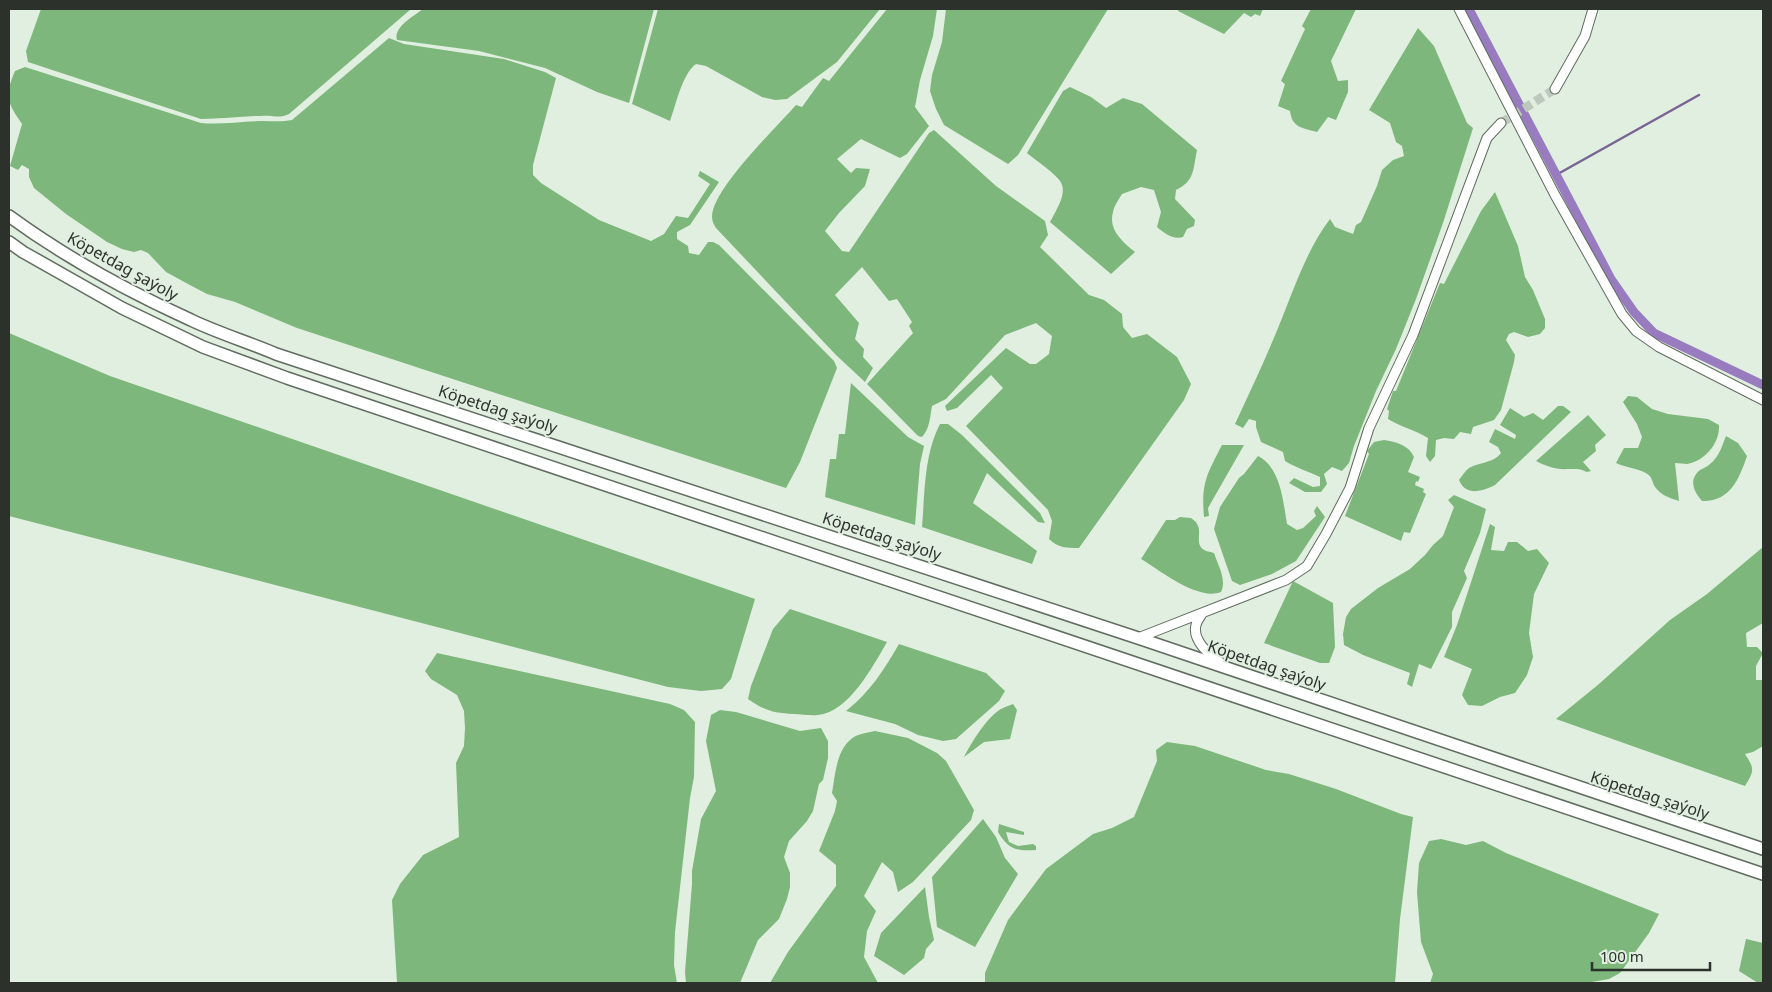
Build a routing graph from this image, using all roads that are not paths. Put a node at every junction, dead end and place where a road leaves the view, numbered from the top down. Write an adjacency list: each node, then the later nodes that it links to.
1 (1459, 9): 7 (street)
2 (1593, 9): 3 (street)
3 (1555, 89)
4 (1501, 123): 8 (street)
5 (9, 216): 9 (main road, Köpetdag şaýoly)
6 (9, 242): 12 (main road)
7 (1763, 400)
8 (1202, 614): 9 (street); 10 (street)
9 (1138, 638): 10 (main road, Köpetdag şaýoly)
10 (1234, 671): 11 (main road, Köpetdag şaýoly)
11 (1763, 849)
12 (1763, 874)

